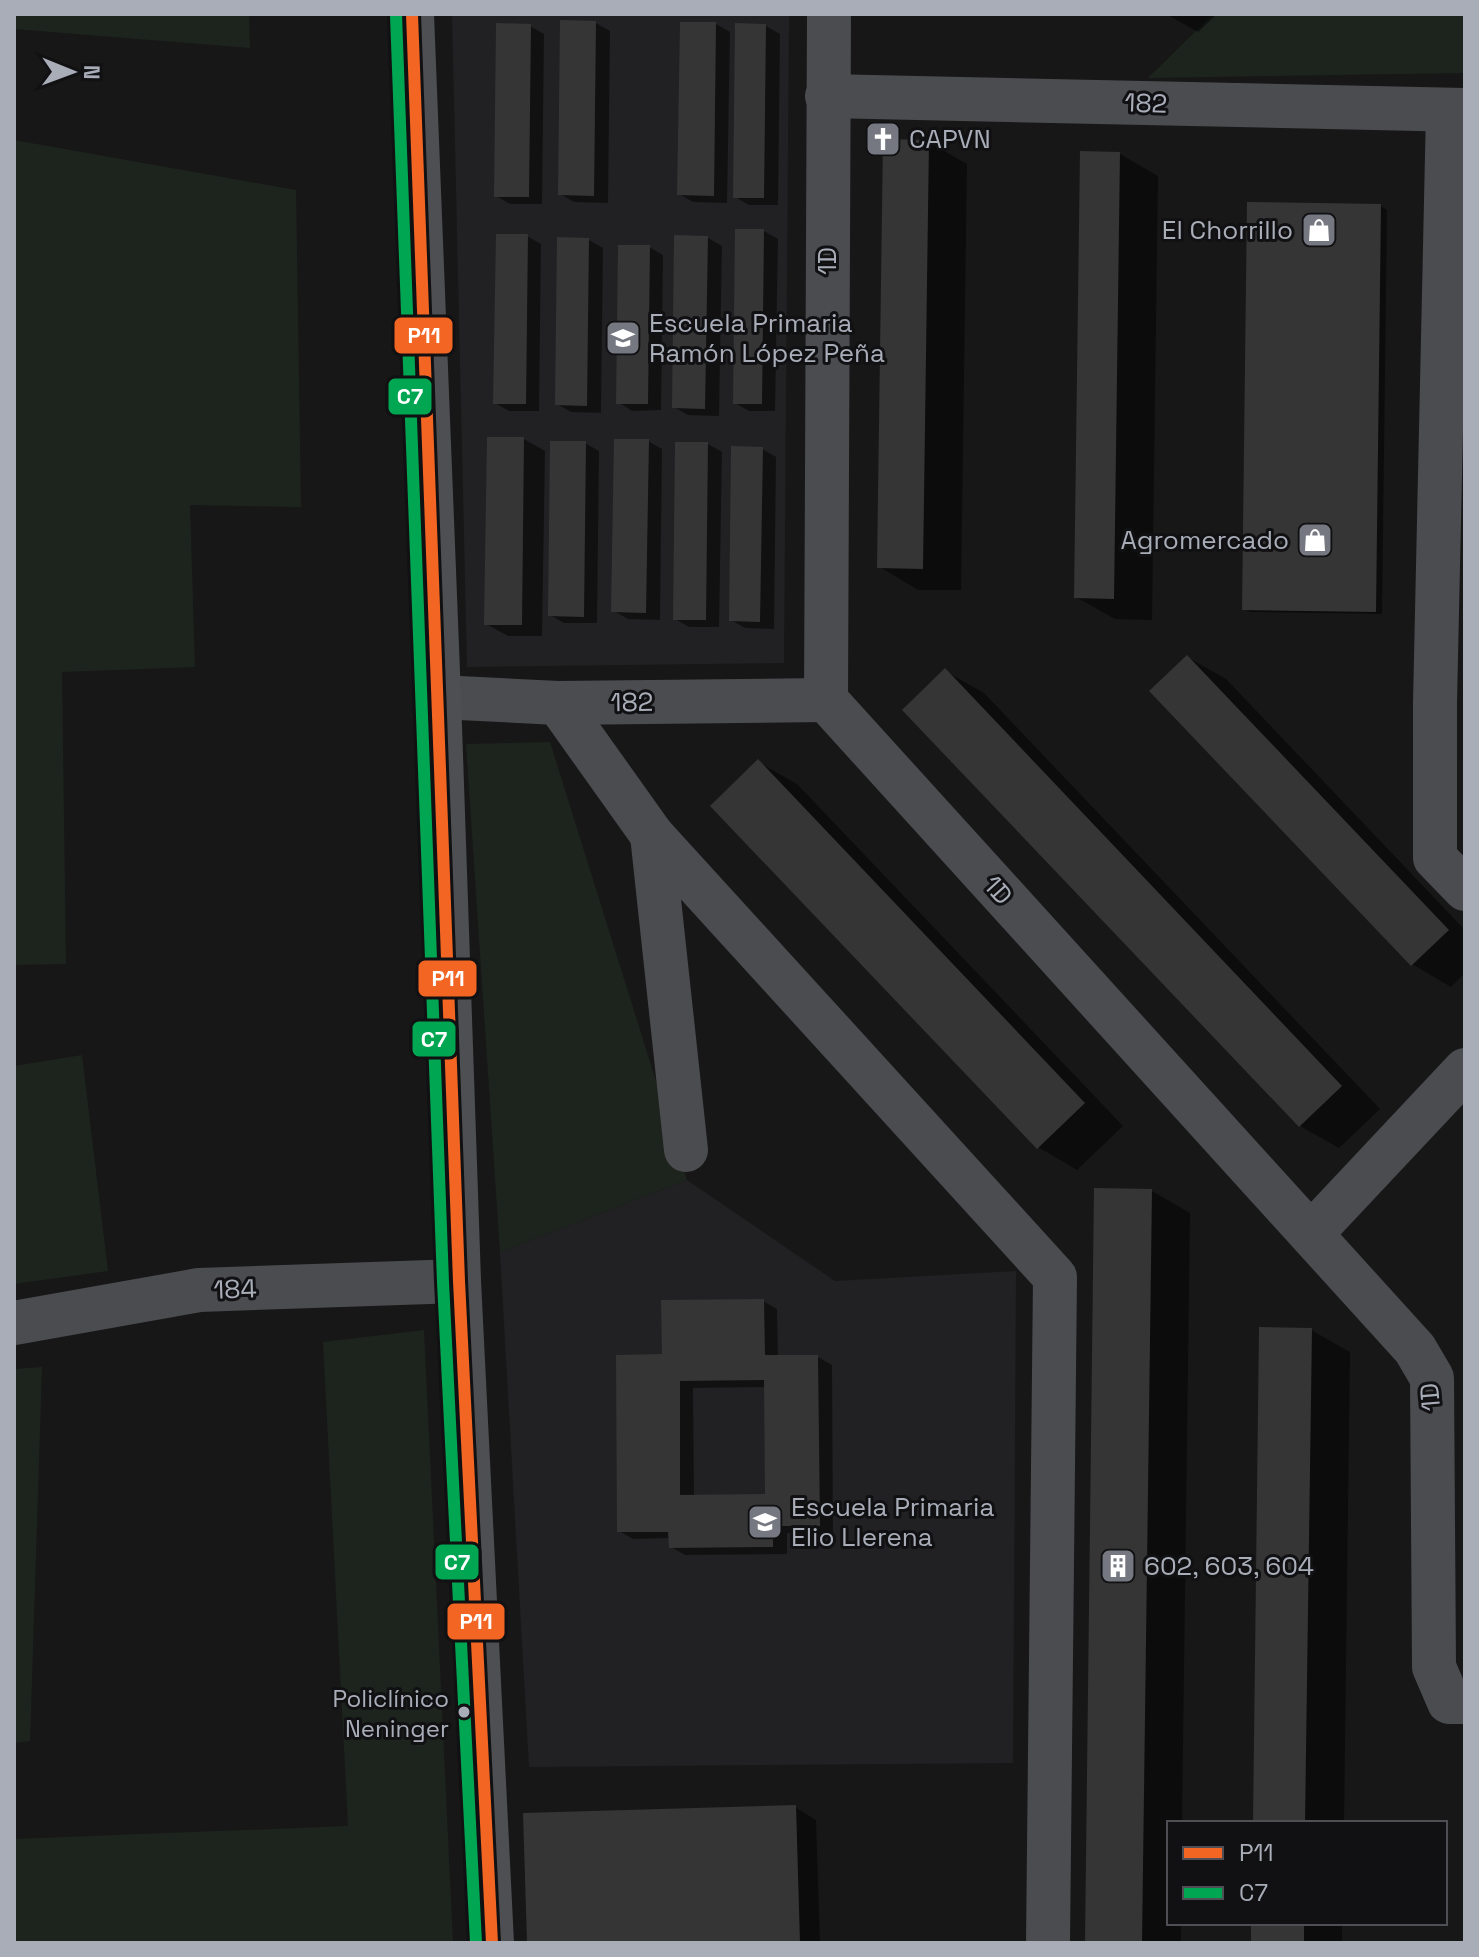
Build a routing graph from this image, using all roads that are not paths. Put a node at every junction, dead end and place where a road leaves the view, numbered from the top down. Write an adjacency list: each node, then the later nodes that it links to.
1 (412, 14): 5 (main road)
2 (829, 14): 3 (street, 1D)
3 (827, 96): 4 (street, 182); 6 (street, 1D)
4 (1457, 110): 9 (street)
5 (439, 697): 7 (street, 182); 13 (main road)
6 (826, 700): 7 (street, 182); 12 (street, 1D)
7 (558, 703): 8 (street)
8 (652, 835): 11 (street); 17 (street)
9 (1465, 889)
10 (1465, 1070): 12 (street)
11 (686, 1150)
12 (1311, 1234): 15 (street, 1D)
13 (459, 1281): 14 (street, 184); 16 (main road)
14 (14, 1323)
15 (1465, 1702)
16 (492, 1943)
17 (1048, 1943)

